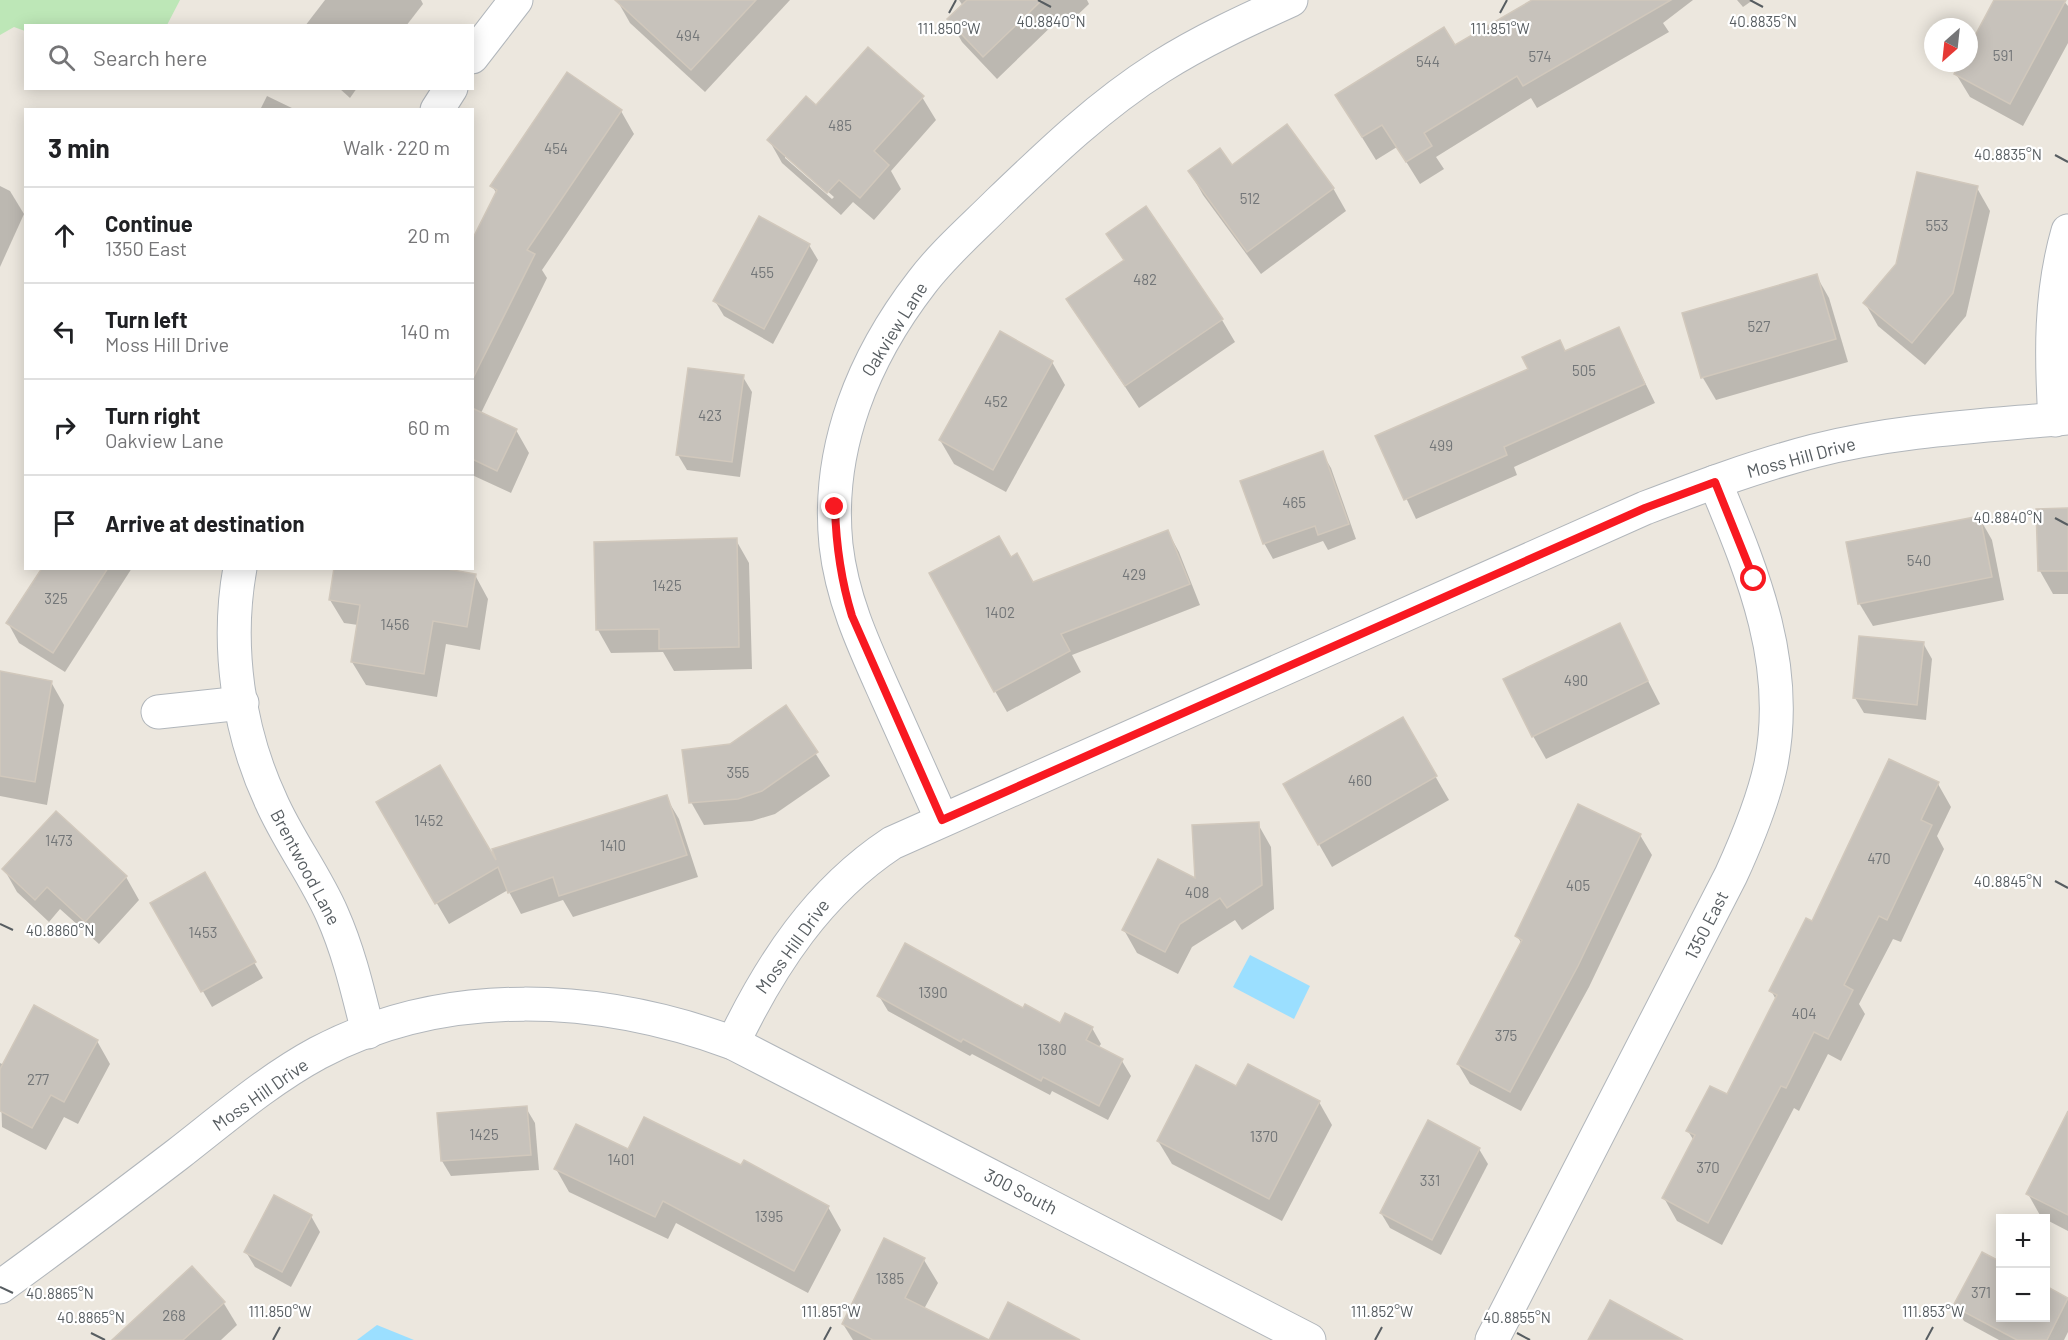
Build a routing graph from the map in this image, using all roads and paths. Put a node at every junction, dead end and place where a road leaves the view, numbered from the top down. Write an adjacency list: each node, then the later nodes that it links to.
1 (516, 0): 3 (street)
2 (1291, 0): 12 (street, Oakview Lane)
3 (474, 54)
4 (450, 90): 5 (street)
5 (438, 108)
6 (2068, 231): 7 (street)
7 (2061, 419): 8 (street, Moss Hill Drive)
8 (1715, 482): 12 (street, Moss Hill Drive); 17 (street, 1350 East)
9 (240, 570): 10 (street, Brentwood Lane)
10 (242, 703): 11 (street); 13 (street, Brentwood Lane)
11 (158, 712)
12 (942, 820): 14 (street, Moss Hill Drive)
13 (368, 1032): 14 (street, Moss Hill Drive); 15 (street, Moss Hill Drive)
14 (733, 1043): 16 (street, 300 South)
15 (0, 1287)
16 (1309, 1340)
17 (1492, 1340)

